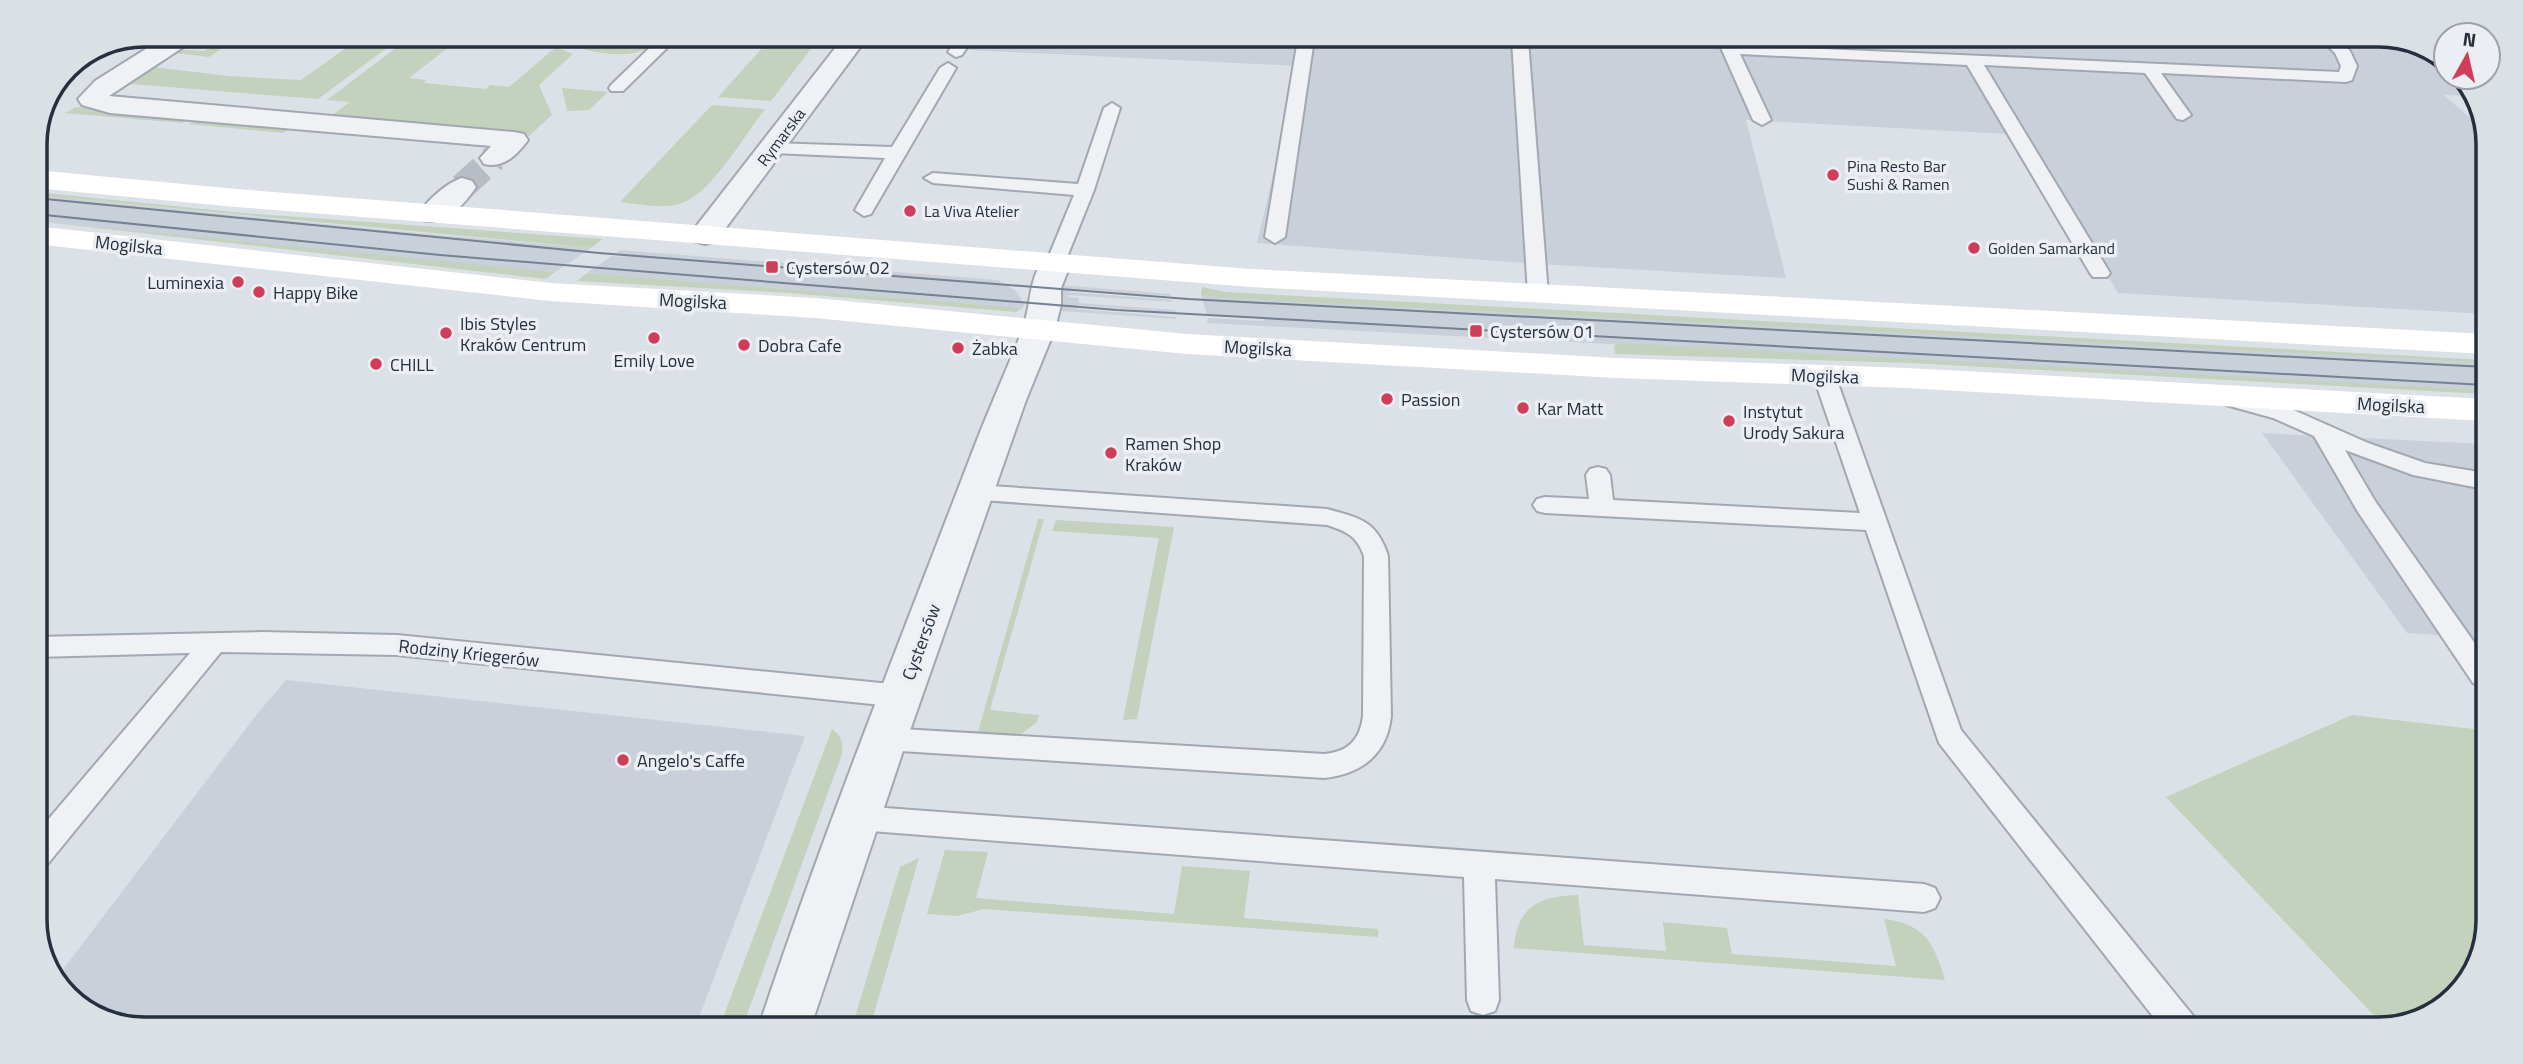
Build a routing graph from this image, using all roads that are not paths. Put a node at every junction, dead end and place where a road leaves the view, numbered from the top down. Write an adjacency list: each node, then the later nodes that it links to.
1 (166, 47): 18 (street)
2 (660, 47): 12 (lane)
3 (848, 47): 16 (street, Rymarska)
4 (1305, 47): 27 (lane)
5 (1520, 47): 30 (lane)
6 (1728, 47): 15 (lane)
7 (1758, 47): 9 (lane)
8 (2338, 47): 11 (lane)
9 (1973, 61): 11 (lane); 29 (lane)
10 (948, 68): 17 (lane)
11 (2150, 69): 14 (lane)
12 (617, 88)
13 (1112, 108): 22 (lane)
14 (2183, 115)
15 (1762, 120)
16 (773, 148): 17 (lane); 25 (street, Rymarska)
17 (897, 153): 23 (lane)
18 (494, 158)
19 (933, 178): 22 (lane)
20 (47, 180): 24 (main road)
21 (462, 187): 24 (street)
22 (1085, 190): 28 (lane)
23 (864, 210)
24 (433, 214): 25 (main road)
25 (705, 235): 28 (main road)
26 (47, 236): 31 (main road, Mogilska)
27 (1275, 237)
28 (1056, 263): 30 (main road); 31 (street, Cystersów)
29 (2100, 273)
30 (1538, 294): 32 (main road)
31 (1039, 328): 33 (main road, Mogilska); 39 (street, Cystersów)
32 (2476, 343)
33 (1824, 375): 34 (main road, Mogilska); 42 (lane)
34 (2202, 394): 35 (main road, Mogilska); 36 (lane)
35 (2476, 409)
36 (2322, 431): 38 (lane); 45 (lane)
37 (1598, 475): 41 (lane)
38 (2476, 480)
39 (976, 493): 46 (street, Cystersów); 46 (lane, Rodziny Kriegerów)
40 (1545, 505): 41 (lane)
41 (1602, 508): 42 (lane)
42 (1875, 522): 53 (lane)
43 (214, 642): 44 (lane, Rodziny Kriegerów); 46 (lane, Rodziny Kriegerów); 48 (lane)
44 (47, 648)
45 (2476, 666)
46 (893, 718): 47 (street, Cystersów)
47 (858, 818): 49 (lane); 52 (street, Cystersów)
48 (47, 843)
49 (1479, 864): 50 (lane); 51 (lane)
50 (1924, 898)
51 (1483, 1000)
52 (788, 1017)
53 (2173, 1017)

